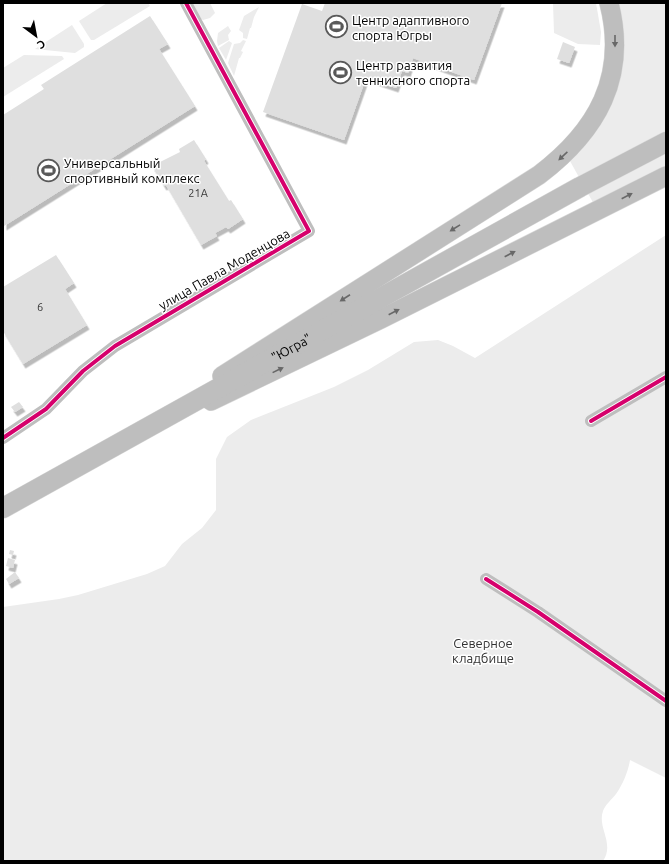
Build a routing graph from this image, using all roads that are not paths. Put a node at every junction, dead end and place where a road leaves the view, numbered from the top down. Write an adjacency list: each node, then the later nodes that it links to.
1 (186, 3): 7 (street, улица Павла Моденцова)
2 (609, 3): 8 (main road, one-way to 8)
3 (666, 142): 8 (highway, "Югра")
4 (666, 176): 8 (main road, one-way to 4)
5 (666, 377): 6 (street)
6 (591, 421)
7 (3, 438)
8 (103, 452): 9 (highway, "Югра")
9 (3, 508)
10 (486, 579): 11 (street)
11 (666, 701)

